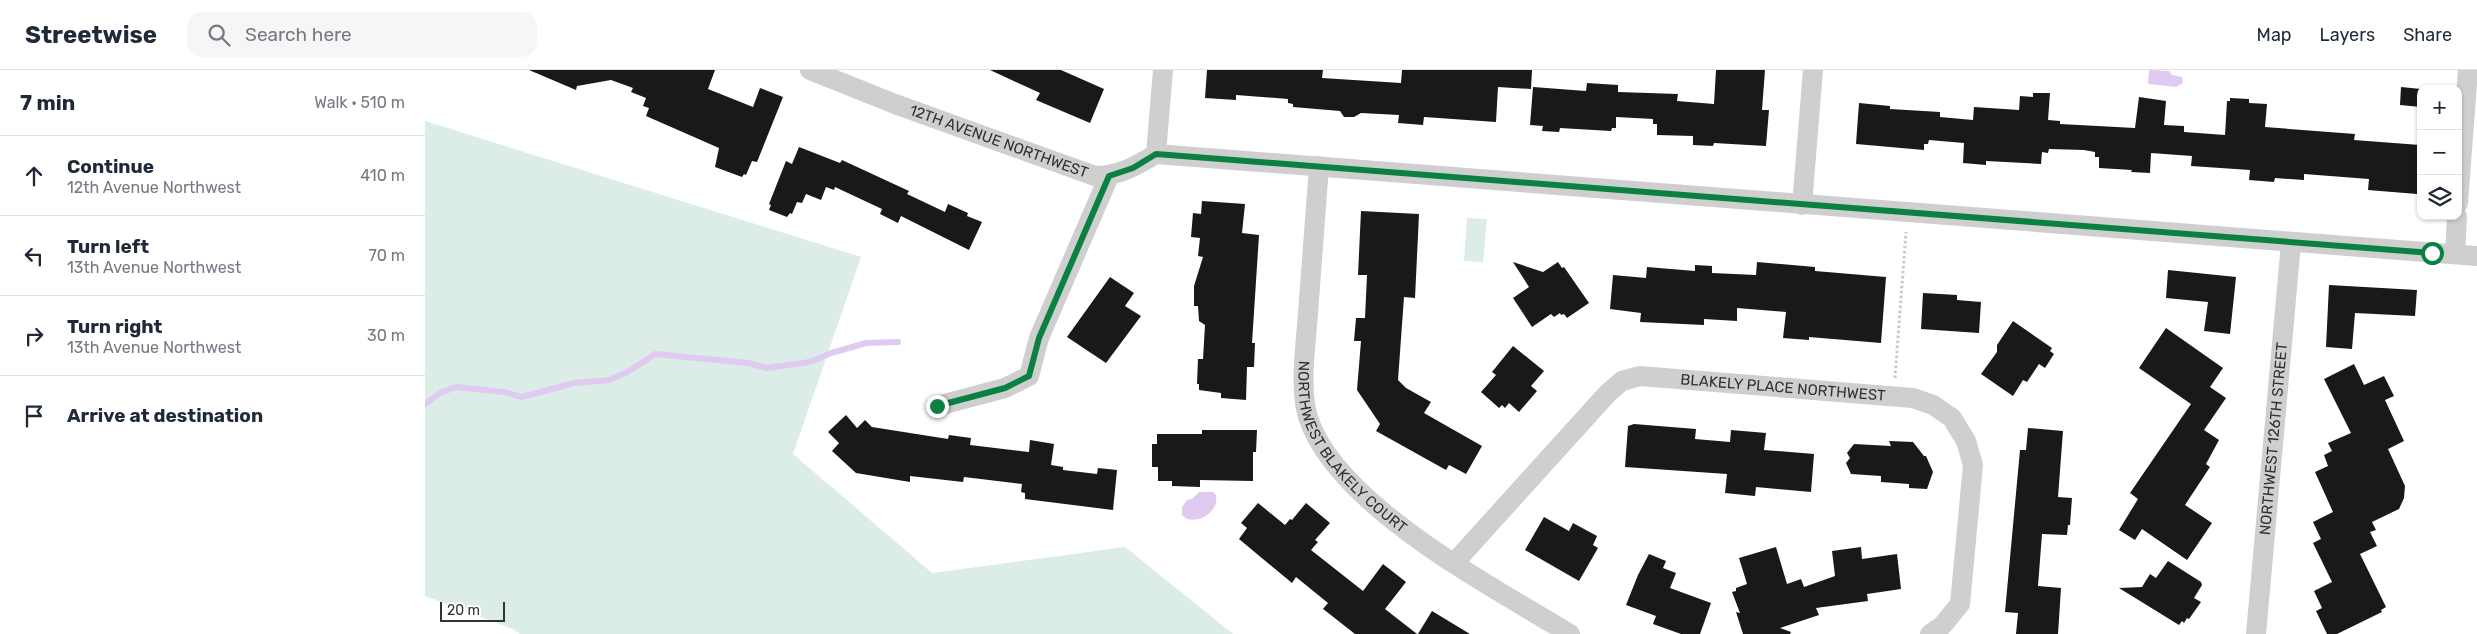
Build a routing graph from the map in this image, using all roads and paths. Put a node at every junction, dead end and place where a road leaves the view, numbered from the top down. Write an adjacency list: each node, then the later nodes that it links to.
1 (809, 70): 8 (street, 12TH AVENUE NORTHWEST)
2 (1163, 70): 5 (street)
3 (1813, 70): 9 (street)
4 (2468, 70): 7 (street)
5 (1156, 154): 6 (street); 8 (street, 12TH AVENUE NORTHWEST)
6 (1319, 166): 9 (street); 17 (street, NORTHWEST BLAKELY COURT)
7 (2460, 175)
8 (1109, 176): 16 (street)
9 (1802, 205): 12 (street)
10 (2457, 220): 13 (street)
11 (1906, 228): 15 (path)
12 (2291, 243): 13 (street); 20 (street, NORTHWEST 126TH STREET)
13 (2455, 254): 14 (street)
14 (2477, 256)
15 (1895, 385)
16 (937, 406)
17 (1454, 563): 18 (street, NORTHWEST BLAKELY COURT); 19 (street, BLAKELY PLACE NORTHWEST)
18 (1570, 634)
19 (1930, 634)
20 (2256, 634)

